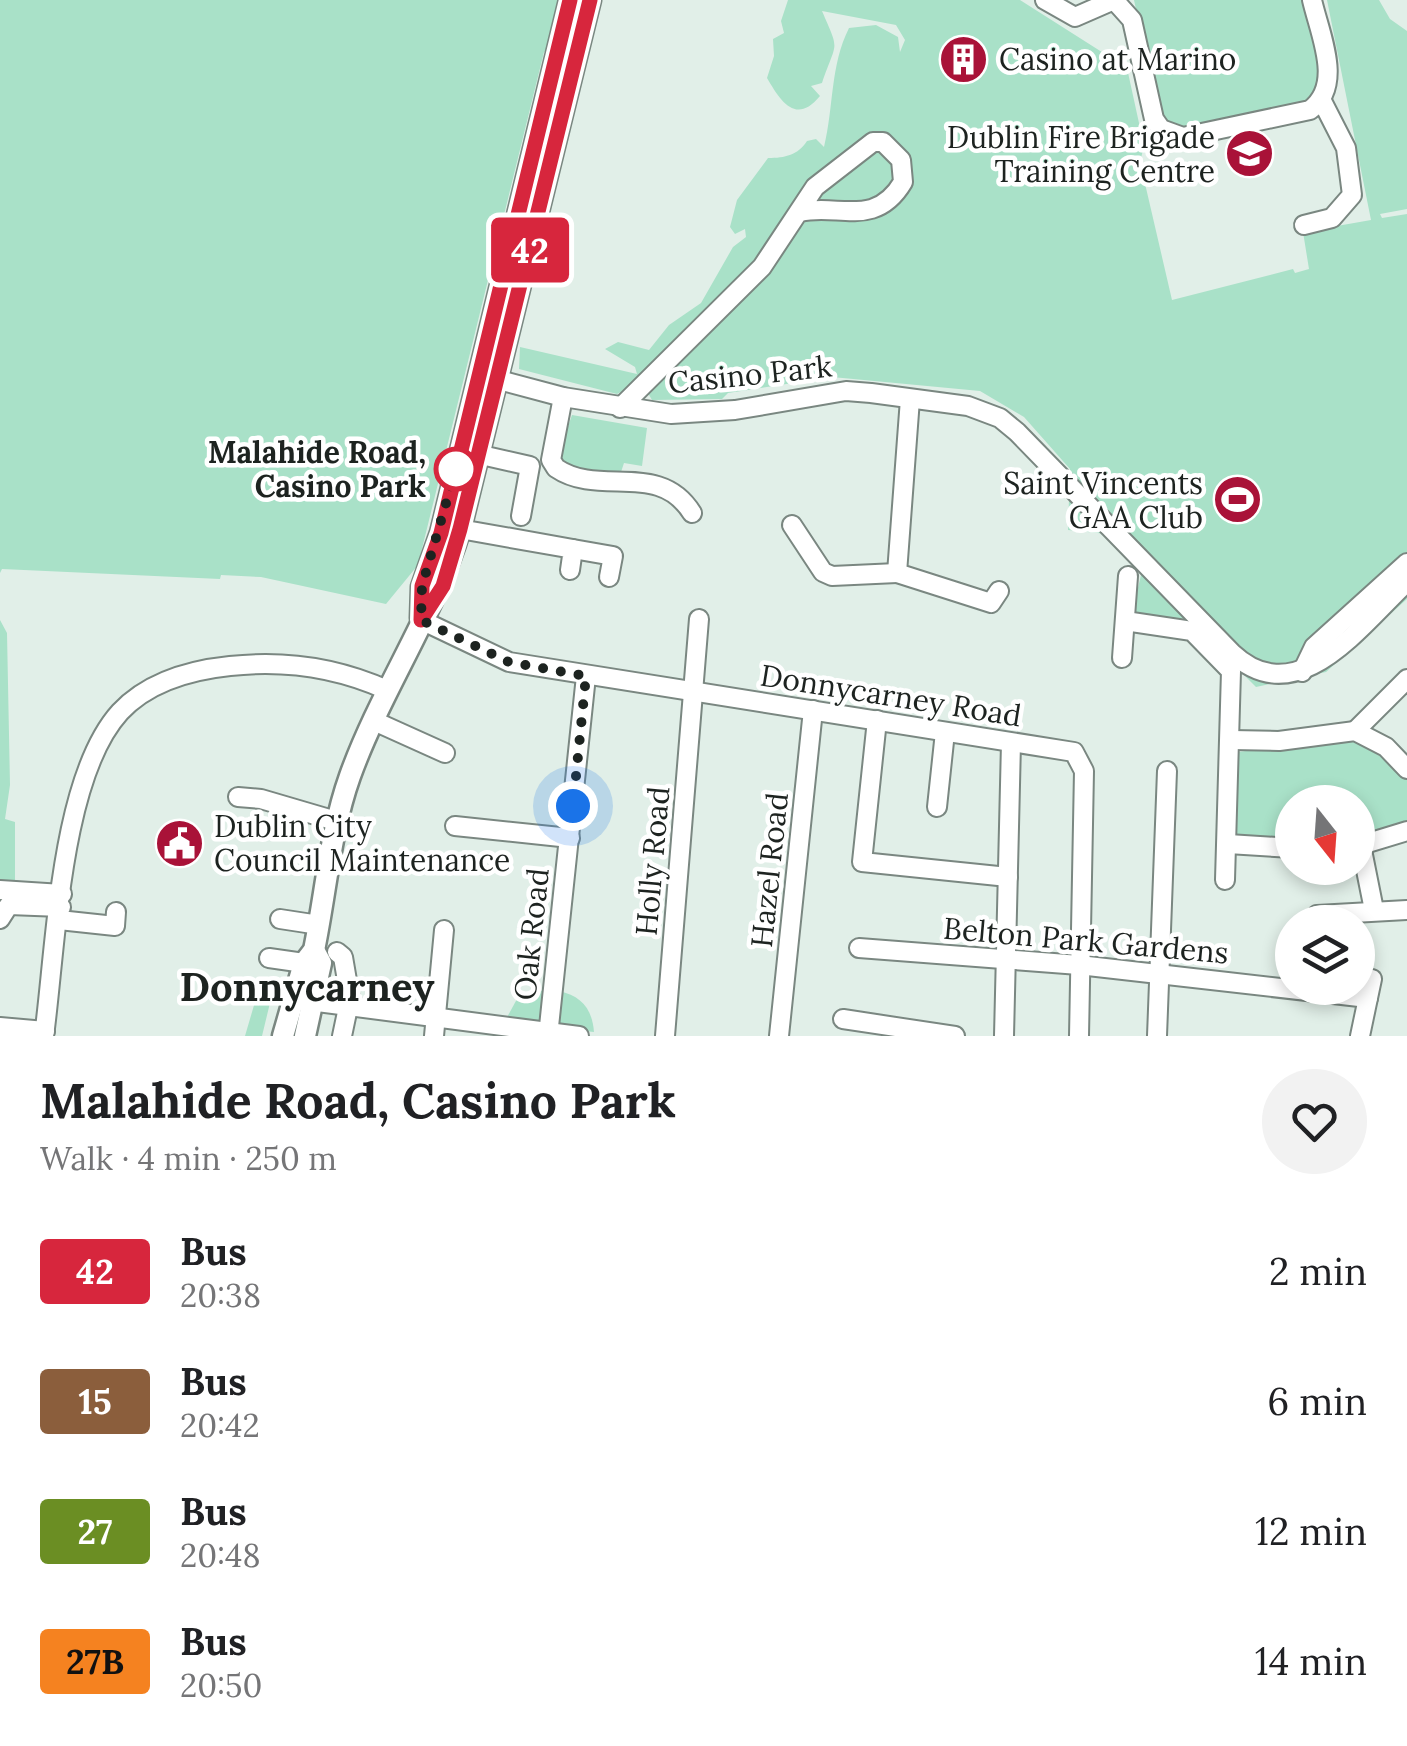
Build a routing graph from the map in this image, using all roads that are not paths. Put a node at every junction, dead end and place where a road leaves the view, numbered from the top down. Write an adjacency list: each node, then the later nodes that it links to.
1 (570, 0): 6 (main road)
2 (590, 0): 6 (main road)
3 (1045, 0): 4 (street)
4 (1114, 0): 7 (street)
5 (1312, 0): 7 (street)
6 (562, 74): 10 (main road)
7 (1322, 101): 9 (street)
8 (800, 212): 8 (street); 13 (street)
9 (1304, 225)
10 (488, 377): 11 (street, Casino Park); 14 (main road); 27 (main road)
11 (564, 397): 13 (street, Casino Park); 15 (street)
12 (910, 399): 13 (street, Casino Park); 22 (street); 31 (street, Casino Park)
13 (620, 408)
14 (478, 454): 16 (street); 18 (main road)
15 (692, 513)
16 (521, 516)
17 (792, 526): 22 (street)
18 (460, 529): 19 (street); 27 (main road)
19 (573, 549): 21 (street); 23 (street)
20 (1407, 563): 31 (street)
21 (570, 570)
22 (897, 573): 26 (street)
23 (608, 576)
24 (1128, 576): 29 (street)
25 (1407, 582): 31 (street)
26 (999, 590)
27 (421, 620): 32 (street, Donnycarney Road); 34 (main road)
28 (699, 620): 35 (street)
29 (1125, 621): 30 (street); 41 (street)
30 (1122, 658)
31 (1302, 672)
32 (586, 676): 35 (street, Donnycarney Road); 51 (street, Oak Road)
33 (1407, 679): 39 (street)
34 (388, 690): 38 (main road); 58 (street)
35 (694, 691): 36 (street, Donnycarney Road); 86 (street, Holly Road)
36 (813, 710): 37 (street, Donnycarney Road); 87 (street, Hazel Road)
37 (877, 720): 40 (street, Donnycarney Road); 55 (street)
38 (374, 721): 43 (street); 48 (main road)
39 (1354, 731): 41 (street); 44 (street)
40 (944, 732): 42 (street, Donnycarney Road); 47 (street)
41 (1232, 740): 53 (street)
42 (1011, 743): 55 (street); 71 (street, Donnycarney Road)
43 (445, 752)
44 (1407, 769)
45 (1167, 770): 72 (street)
46 (238, 797): 48 (street)
47 (937, 807)
48 (336, 820): 64 (main road)
49 (455, 826): 51 (street, Oak Road)
50 (1407, 831): 52 (street)
51 (570, 838): 81 (street, Oak Road)
52 (1375, 840)
53 (1228, 844): 54 (street); 56 (street)
54 (1275, 847)
55 (1008, 877): 70 (street)
56 (1225, 880)
57 (0, 890): 58 (street)
58 (61, 907): 61 (street); 62 (street); 80 (street)
59 (1375, 910): 60 (street)
60 (1407, 910)
61 (116, 912)
62 (0, 919)
63 (280, 919): 64 (street)
64 (319, 925): 68 (main road)
65 (444, 930): 79 (street)
66 (859, 948): 70 (street, Belton Park Gardens)
67 (336, 952): 76 (street)
68 (309, 956): 69 (street); 74 (main road)
69 (269, 958)
70 (1005, 959): 71 (street, Belton Park Gardens); 89 (street)
71 (1079, 965): 72 (street, Belton Park Gardens); 90 (street)
72 (1158, 973): 73 (street, Belton Park Gardens); 91 (street)
73 (1275, 987)
74 (304, 1001): 76 (street); 82 (main road); 83 (main road)
75 (1367, 1005): 92 (street)
76 (349, 1008): 79 (street); 84 (street)
77 (842, 1019): 88 (street)
78 (0, 1027): 80 (street)
79 (435, 1027): 81 (street)
80 (44, 1034)
81 (548, 1034): 85 (street)
82 (283, 1036)
83 (306, 1036)
84 (342, 1036)
85 (579, 1036)
86 (665, 1036)
87 (779, 1036)
88 (956, 1036)
89 (1004, 1036)
90 (1078, 1036)
91 (1157, 1036)
92 (1360, 1036)

